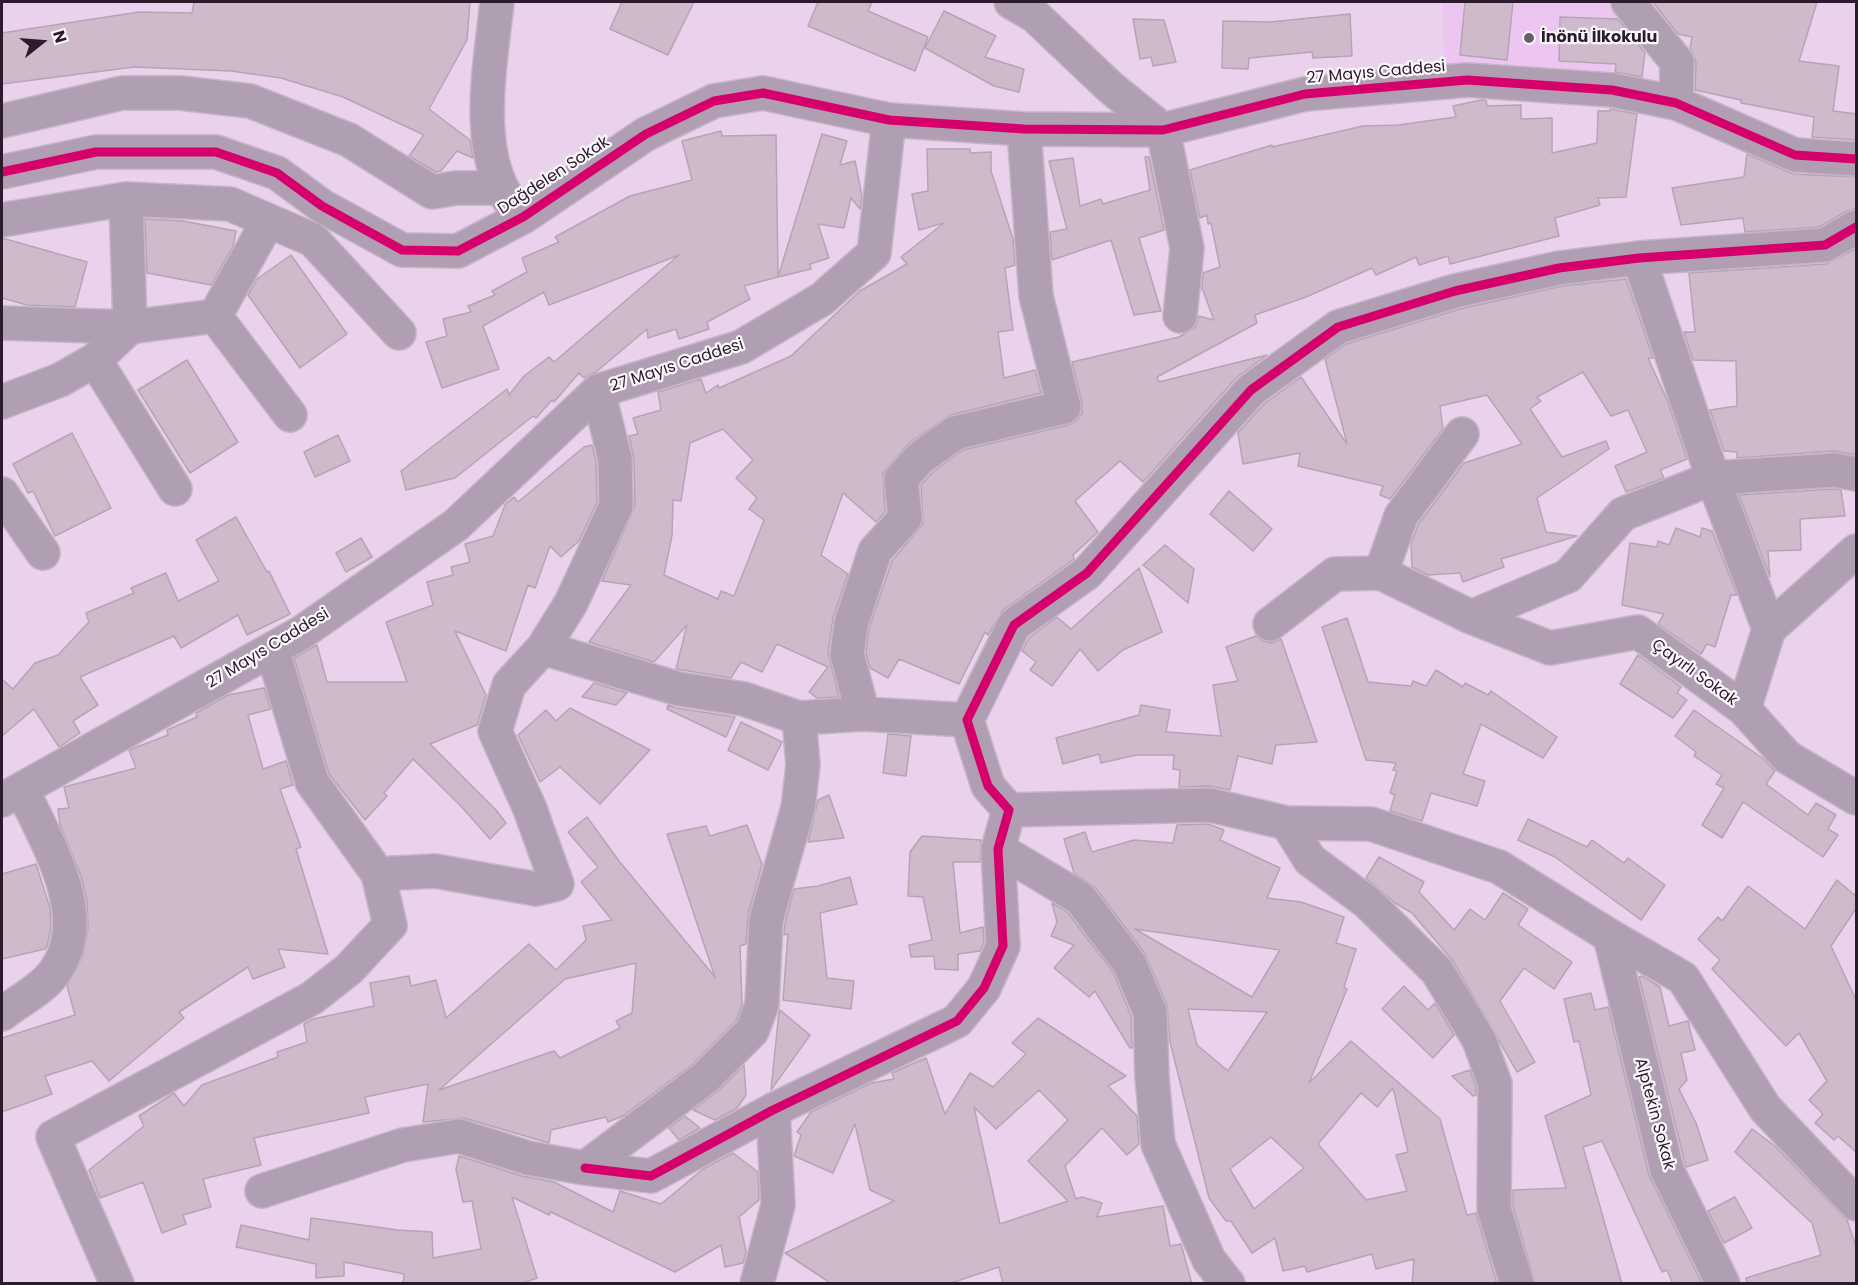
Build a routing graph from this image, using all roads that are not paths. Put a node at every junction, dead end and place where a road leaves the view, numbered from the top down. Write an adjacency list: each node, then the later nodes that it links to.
1 (497, 2): 11 (street)
2 (1011, 2): 8 (street)
3 (1628, 2): 4 (street)
4 (1676, 103): 8 (street, 27 Mayıs Caddesi); 9 (street, 27 Mayıs Caddesi)
5 (889, 120): 7 (street, 27 Mayıs Caddesi); 13 (street, Dağdelen Sokak); 24 (street, 27 Mayıs Caddesi)
6 (2, 121): 11 (street)
7 (1024, 129): 8 (street, 27 Mayıs Caddesi); 41 (street)
8 (1163, 130): 19 (street)
9 (1857, 159)
10 (2, 172): 13 (street, Dağdelen Sokak)
11 (500, 188): 13 (street)
12 (126, 199): 14 (street); 15 (street); 21 (street)
13 (523, 217)
14 (2, 220)
15 (268, 221): 18 (street); 22 (street)
16 (1857, 227): 17 (street)
17 (1639, 258): 29 (street); 43 (street)
18 (215, 316): 21 (street); 26 (street)
19 (1180, 316)
20 (2, 323): 21 (street)
21 (130, 327): 23 (street)
22 (399, 333)
23 (95, 360): 25 (street); 30 (street)
24 (598, 391): 38 (street); 39 (street, 27 Mayıs Caddesi)
25 (2, 402)
26 (290, 415)
27 (1462, 434): 34 (street)
28 (1857, 474): 29 (street)
29 (1713, 478): 35 (street); 37 (street)
30 (175, 489)
31 (2, 494): 33 (street)
32 (1857, 551): 37 (street)
33 (43, 553)
34 (1381, 573): 35 (street, Çayırlı Sokak); 36 (street)
35 (1471, 617): 40 (street, Çayırlı Sokak)
36 (1270, 624)
37 (1769, 629): 40 (street)
38 (543, 648): 42 (street); 49 (street)
39 (272, 649): 44 (street, 27 Mayıs Caddesi); 49 (street)
40 (1743, 709): 45 (street, Çayırlı Sokak)
41 (863, 714): 42 (street); 43 (street)
42 (799, 718): 53 (street)
43 (967, 720): 46 (street)
44 (12, 795): 51 (street)
45 (1857, 798)
46 (1010, 810): 47 (street); 48 (street)
47 (1287, 823): 50 (street); 59 (street)
48 (998, 849): 52 (street); 58 (street)
49 (378, 874): 56 (street)
50 (1610, 936): 55 (street); 60 (street, Alptekin Sokak)
51 (2, 1014)
52 (773, 1110): 53 (street); 57 (street)
53 (585, 1168): 54 (street)
54 (262, 1191)
55 (1857, 1204)
56 (117, 1284)
57 (757, 1284)
58 (1228, 1284)
59 (1517, 1284)
60 (1723, 1284)

